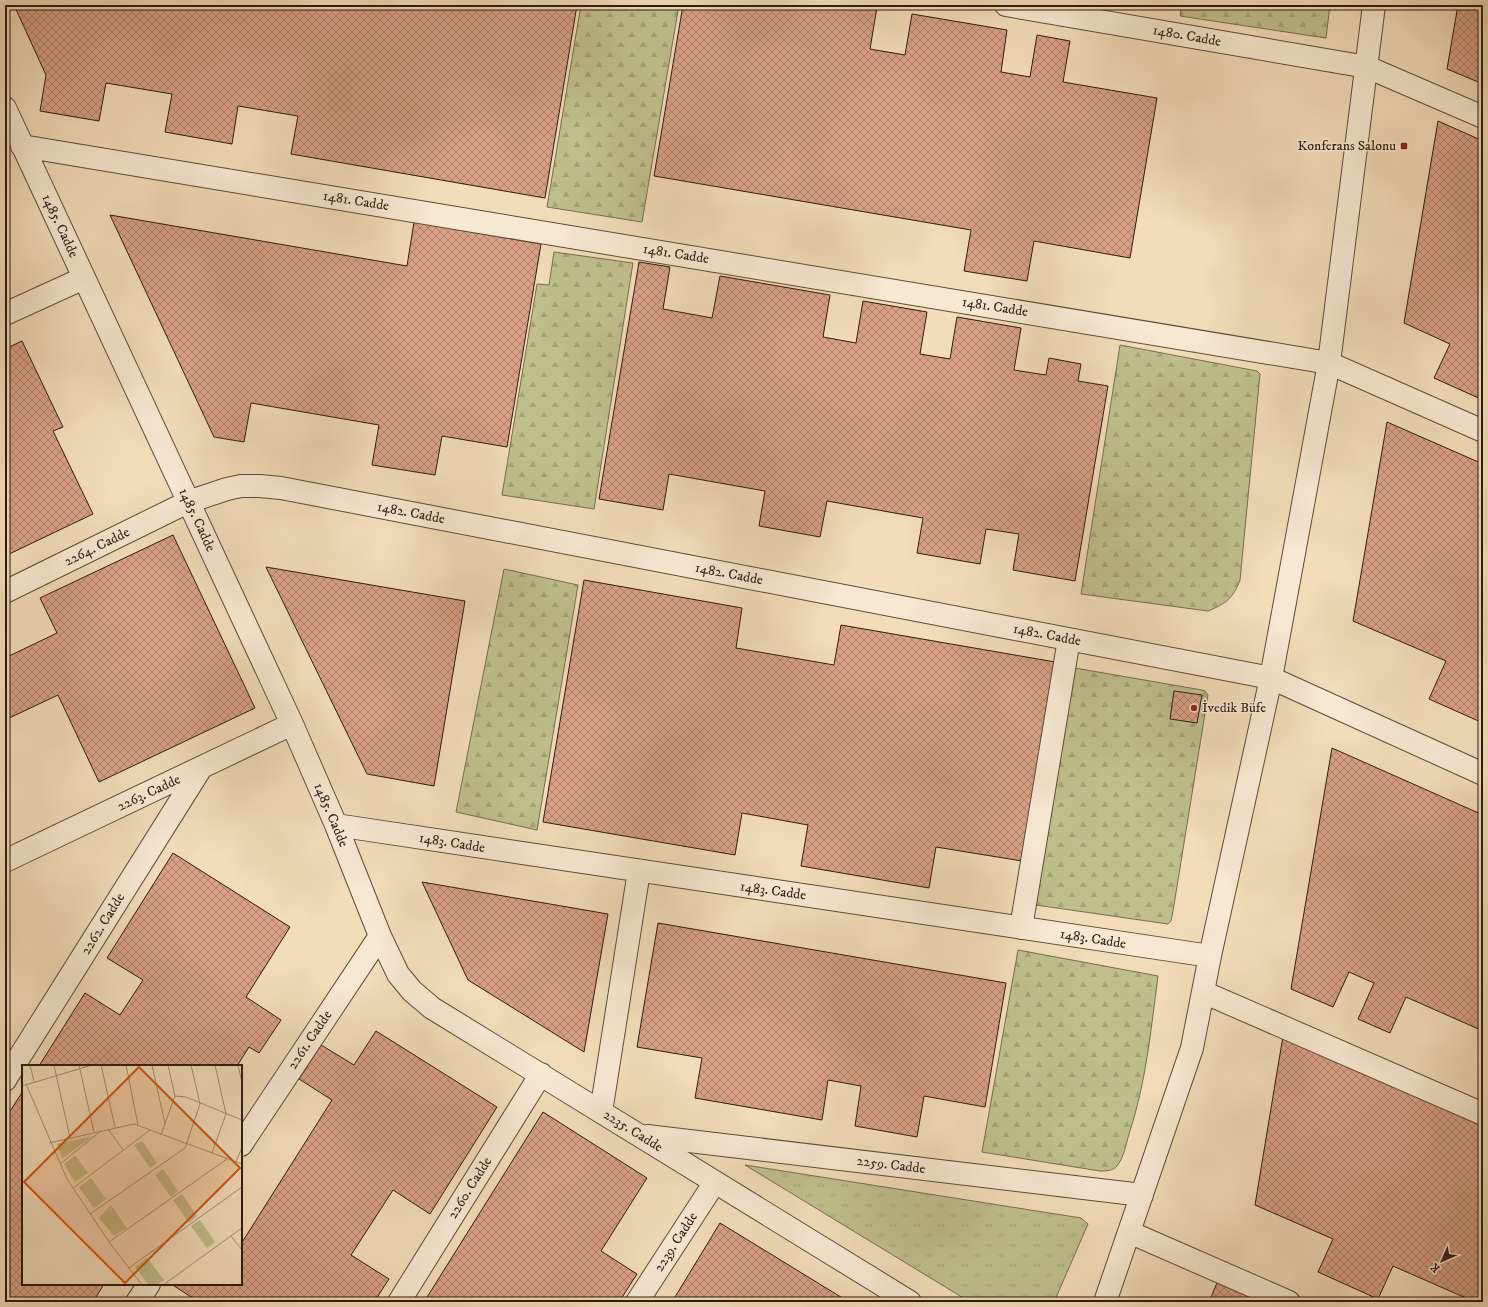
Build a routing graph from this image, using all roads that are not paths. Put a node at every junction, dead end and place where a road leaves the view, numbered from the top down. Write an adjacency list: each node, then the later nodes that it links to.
1 (1006, 5): 3 (street, 1480. Cadde)
2 (1374, 5): 3 (street)
3 (1367, 67): 5 (street, 1480. Cadde); 9 (street)
4 (5, 108): 6 (street, 1485. Cadde)
5 (1483, 117)
6 (22, 146): 7 (street, 1485. Cadde); 9 (street, 1481. Cadde)
7 (84, 278): 8 (street); 11 (street, 1485. Cadde)
8 (5, 314)
9 (1328, 363): 10 (street, 1481. Cadde); 14 (street)
10 (1483, 431)
11 (188, 502): 12 (street, 2264. Cadde); 13 (street, 1482. Cadde); 15 (street, 1485. Cadde)
12 (5, 592)
13 (1069, 639): 14 (street, 1482. Cadde); 21 (street)
14 (1271, 678): 17 (street, 1482. Cadde); 23 (street)
15 (292, 724): 16 (street, 2263. Cadde); 18 (street, 1485. Cadde)
16 (201, 768): 19 (street, 2263. Cadde); 26 (street, 2262. Cadde)
17 (1483, 774)
18 (336, 826): 20 (street, 1483. Cadde); 22 (street, 1485. Cadde)
19 (5, 861)
20 (639, 871): 21 (street, 1483. Cadde); 27 (street)
21 (1021, 928): 23 (street, 1483. Cadde)
22 (380, 936): 25 (street, 2235. Cadde); 30 (street, 2261. Cadde)
23 (1210, 956): 24 (street)
24 (1203, 992): 28 (street); 32 (street)
25 (541, 1074): 27 (street, 2235. Cadde); 37 (street, 2260. Cadde)
26 (5, 1080)
27 (601, 1112): 29 (street, 2235. Cadde)
28 (1483, 1114)
29 (640, 1135): 31 (street, 2235. Cadde); 32 (street, 2259. Cadde)
30 (242, 1143)
31 (715, 1182): 35 (street, 2235. Cadde); 38 (street, 2239. Cadde)
32 (1142, 1195): 33 (street)
33 (1129, 1232): 39 (street); 40 (street)
34 (148, 1285): 36 (street)
35 (907, 1301)
36 (137, 1302)
37 (399, 1302)
38 (637, 1302)
39 (1105, 1302)
40 (1288, 1302)

